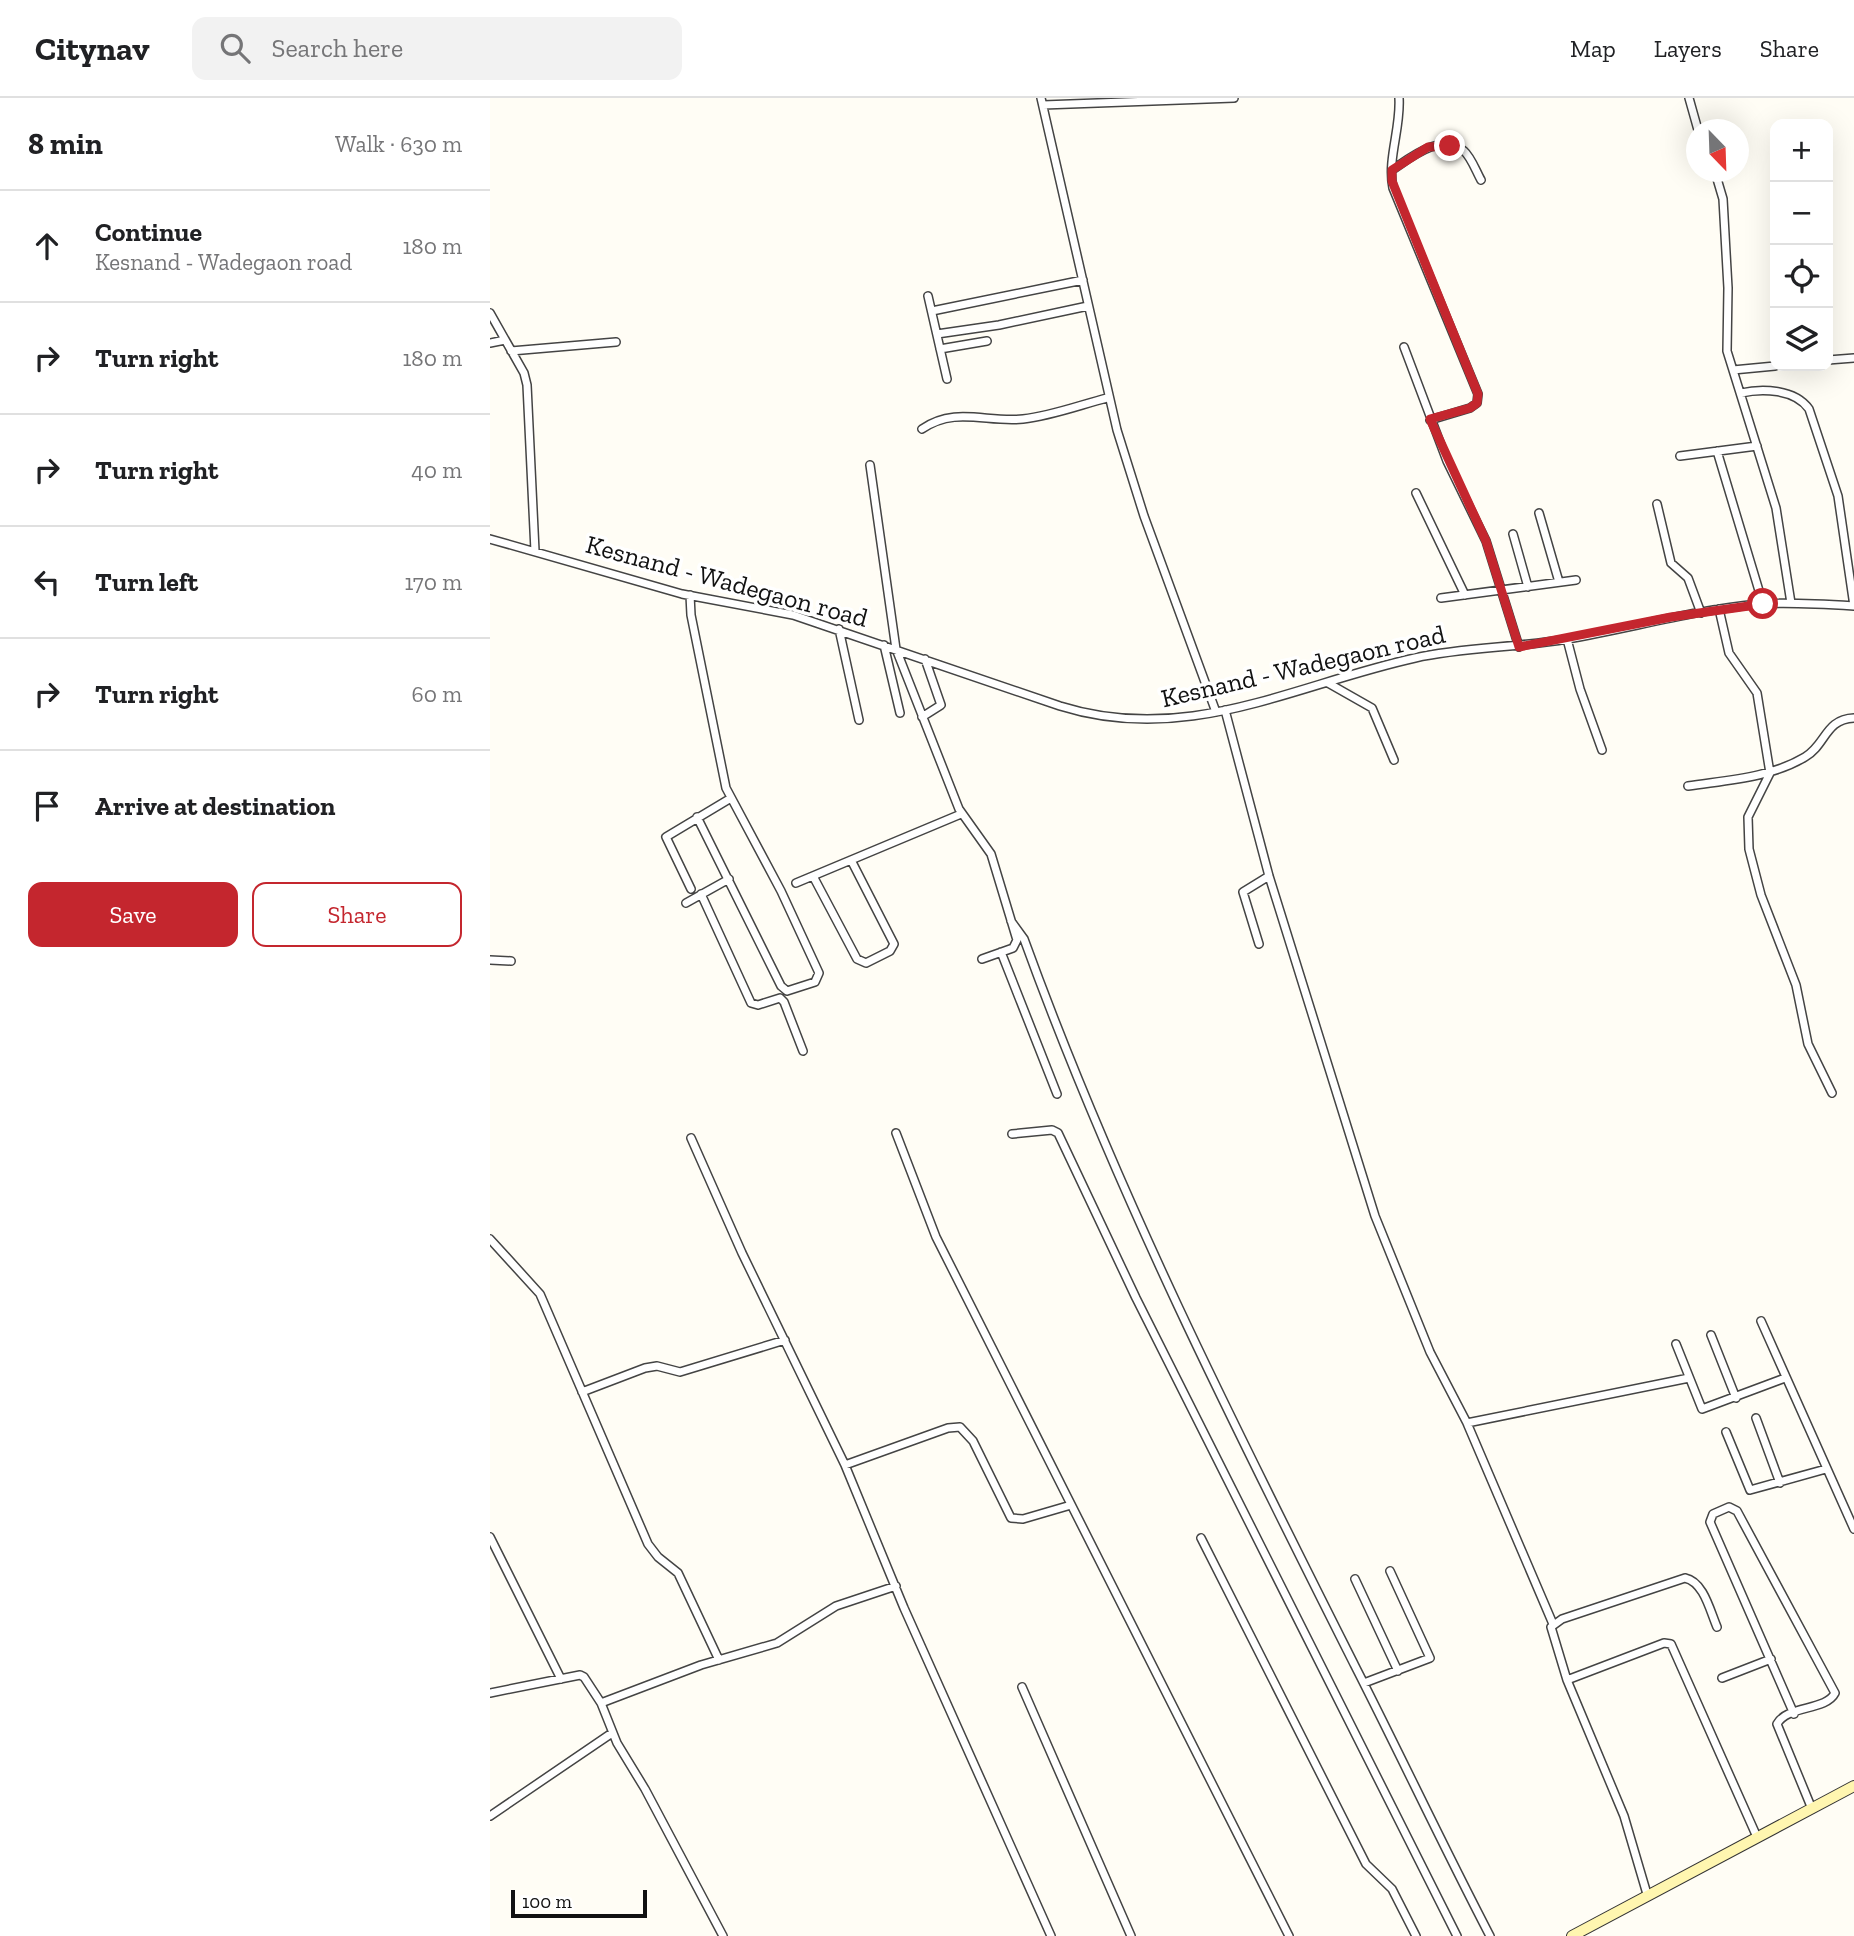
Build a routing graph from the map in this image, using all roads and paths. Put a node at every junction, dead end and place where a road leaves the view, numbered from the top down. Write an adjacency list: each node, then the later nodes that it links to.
1 (1234, 98): 4 (street)
2 (1399, 98): 6 (street)
3 (1689, 98): 5 (street)
4 (1042, 102): 9 (street)
5 (1696, 119)
6 (1392, 170): 7 (street); 29 (street)
7 (1480, 180)
8 (1718, 182): 25 (street)
9 (1083, 280): 11 (street); 12 (street)
10 (928, 296): 12 (street)
11 (1088, 306): 14 (street); 28 (street)
12 (932, 311): 14 (street)
13 (490, 313): 15 (street)
14 (937, 334): 20 (street)
15 (505, 340): 18 (street); 21 (street)
16 (987, 341): 20 (street)
17 (616, 342): 21 (street)
18 (490, 343)
19 (1404, 347): 29 (street)
20 (940, 349): 26 (street)
21 (511, 351): 40 (street)
22 (1854, 358): 23 (street)
23 (1833, 360)
24 (1770, 366): 25 (street)
25 (1733, 370): 27 (street)
26 (947, 379)
27 (1741, 393): 31 (street); 50 (street)
28 (1108, 398): 30 (street); 60 (street)
29 (1430, 419): 44 (street)
30 (922, 429)
31 (1757, 446): 32 (street); 48 (street)
32 (1717, 451): 33 (street); 49 (street)
33 (1680, 456)
34 (870, 465): 57 (street)
35 (1416, 493): 45 (street)
36 (1657, 504): 52 (street)
37 (1539, 513): 42 (street)
38 (1513, 534): 43 (street)
39 (490, 539): 40 (street, Kesnand - Wadegaon road)
40 (535, 551): 46 (street, Kesnand - Wadegaon road)
41 (1576, 580): 42 (street)
42 (1559, 582): 43 (street)
43 (1528, 587): 44 (street)
44 (1502, 590): 45 (street); 56 (street)
45 (1465, 595): 47 (street)
46 (690, 596): 53 (street, Kesnand - Wadegaon road); 69 (street)
47 (1441, 598)
48 (1791, 603): 49 (street, Kesnand - Wadegaon road); 50 (street, Kesnand - Wadegaon road)
49 (1763, 604): 51 (street, Kesnand - Wadegaon road)
50 (1854, 606)
51 (1719, 610): 52 (street, Kesnand - Wadegaon road); 67 (street)
52 (1701, 612): 54 (street, Kesnand - Wadegaon road)
53 (839, 629): 55 (street, Kesnand - Wadegaon road); 64 (street)
54 (1567, 639): 56 (street, Kesnand - Wadegaon road); 65 (street)
55 (884, 645): 57 (street, Kesnand - Wadegaon road); 61 (street)
56 (1519, 647): 59 (street, Kesnand - Wadegaon road)
57 (896, 649): 58 (street, Kesnand - Wadegaon road); 62 (street)
58 (925, 659): 60 (street, Kesnand - Wadegaon road); 62 (street)
59 (1328, 683): 60 (street, Kesnand - Wadegaon road); 66 (street)
60 (1221, 711): 74 (street)
61 (900, 713)
62 (922, 717): 70 (street)
63 (1854, 718): 67 (street)
64 (859, 720)
65 (1602, 750)
66 (1394, 760)
67 (1770, 773): 68 (street); 89 (street)
68 (1688, 786)
69 (731, 798): 71 (street); 86 (street)
70 (961, 814): 72 (street); 80 (street)
71 (697, 817): 75 (street); 77 (street)
72 (850, 860): 73 (street); 73 (street)
73 (813, 876): 76 (street)
74 (1269, 876): 81 (street); 104 (street)
75 (729, 879): 78 (street); 86 (street)
76 (796, 883)
77 (691, 889)
78 (701, 894): 79 (street); 87 (street)
79 (686, 903)
80 (1012, 920): 82 (street); 124 (street)
81 (1259, 944)
82 (1001, 952): 83 (street); 90 (street)
83 (982, 959)
84 (490, 960): 85 (street)
85 (511, 961)
86 (785, 989): 87 (street)
87 (782, 1000): 88 (street)
88 (803, 1051)
89 (1832, 1093)
90 (1057, 1094)
91 (897, 1133): 109 (street)
92 (1012, 1134): 140 (street)
93 (691, 1138): 97 (street)
94 (490, 1239): 101 (street)
95 (1761, 1321): 100 (street)
96 (1711, 1335): 102 (street)
97 (785, 1340): 101 (street); 106 (street)
98 (1676, 1344): 99 (street)
99 (1689, 1378): 102 (street); 104 (street)
100 (1785, 1378): 102 (street); 107 (street)
101 (582, 1392): 119 (street)
102 (1736, 1398)
103 (1756, 1418): 108 (street)
104 (1467, 1423): 116 (street)
105 (1726, 1432): 108 (street)
106 (845, 1465): 109 (street); 115 (street)
107 (1826, 1469): 108 (street); 110 (street)
108 (1780, 1483)
109 (1071, 1505): 138 (street)
110 (1854, 1529)
111 (490, 1537): 122 (street)
112 (1201, 1538): 139 (street)
113 (1390, 1571): 120 (street)
114 (1354, 1579): 120 (street)
115 (896, 1586): 119 (street); 136 (street)
116 (1553, 1624): 117 (street); 123 (street)
117 (1717, 1627)
118 (1771, 1659): 121 (street); 128 (street); 128 (street)
119 (719, 1660): 127 (street)
120 (1398, 1671): 124 (street)
121 (1722, 1678)
122 (561, 1679): 126 (street); 127 (street)
123 (1567, 1680): 133 (street); 134 (street)
124 (1364, 1683): 141 (street)
125 (1022, 1687): 137 (street)
126 (490, 1693)
127 (601, 1703): 129 (street)
128 (1794, 1714): 131 (street)
129 (612, 1733): 132 (street); 135 (street)
130 (1854, 1786): 131 (main road)
131 (1812, 1809): 133 (main road)
132 (490, 1816)
133 (1757, 1837): 134 (main road)
134 (1647, 1894): 142 (main road)
135 (723, 1936)
136 (1052, 1936)
137 (1130, 1936)
138 (1289, 1936)
139 (1416, 1936)
140 (1457, 1936)
141 (1490, 1936)
142 (1572, 1936)

